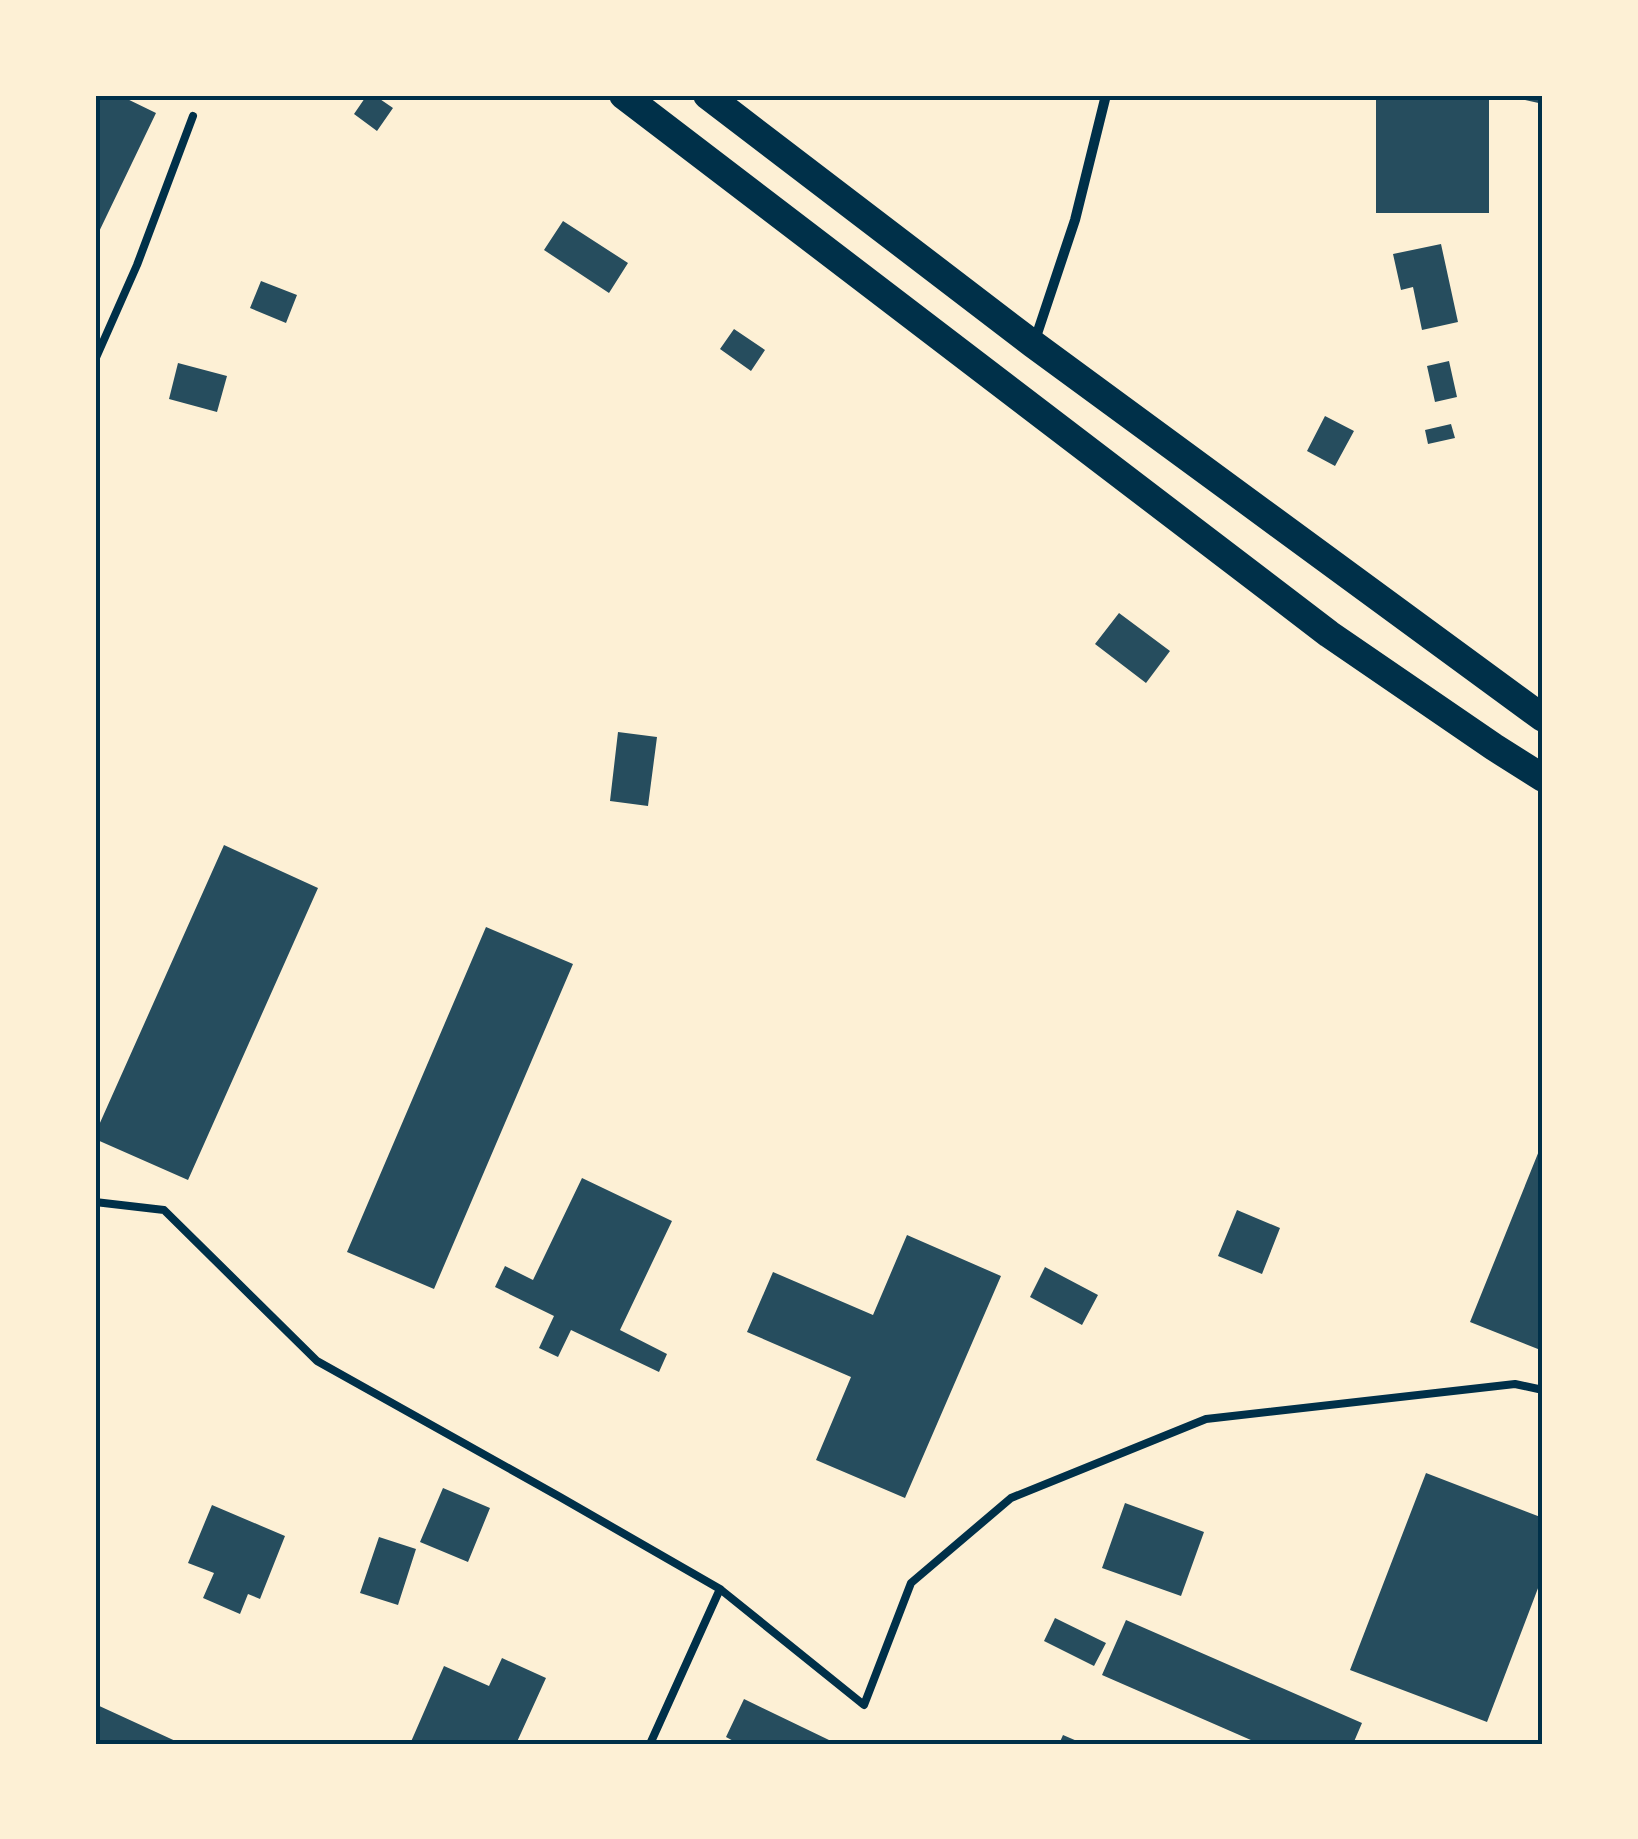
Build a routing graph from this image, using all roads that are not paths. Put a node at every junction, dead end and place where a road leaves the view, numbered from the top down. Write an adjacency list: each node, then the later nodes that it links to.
1 (623, 95): 8 (highway)
2 (707, 95): 5 (highway)
3 (1106, 95): 5 (street)
4 (193, 116): 6 (lane)
5 (1033, 344): 7 (highway)
6 (95, 360)
7 (1543, 718)
8 (1543, 778)
9 (95, 1202): 11 (lane)
10 (1543, 1390): 11 (lane)
11 (720, 1590): 12 (lane)
12 (650, 1744)

